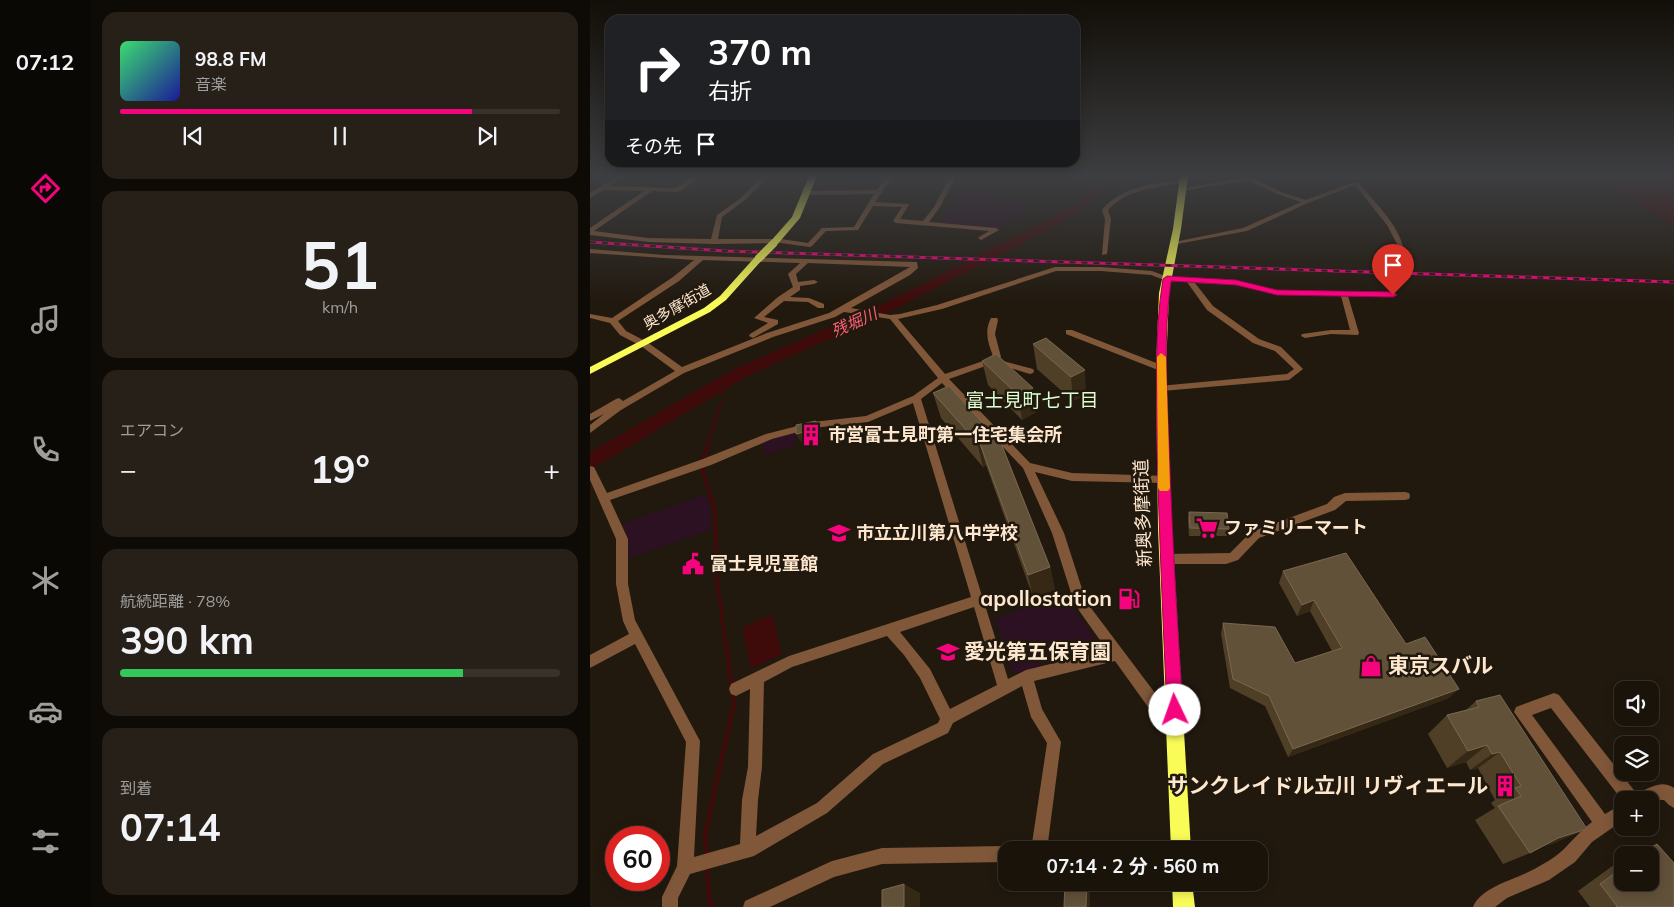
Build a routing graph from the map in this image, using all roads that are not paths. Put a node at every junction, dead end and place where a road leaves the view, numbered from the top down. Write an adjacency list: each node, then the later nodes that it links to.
1 (609, 218): 12 (street)
2 (718, 218): 14 (street)
3 (796, 218): 15 (main road, 奥多摩街道)
4 (863, 218): 15 (street)
5 (898, 218): 11 (street)
6 (928, 218): 11 (street)
7 (1108, 218): 19 (street)
8 (1178, 218): 16 (main road, 新奥多摩街道)
9 (1270, 218): 16 (street)
10 (1383, 218): 17 (street)
11 (924, 224): 13 (street)
12 (590, 232): 14 (street)
13 (981, 238)
14 (714, 242): 15 (street)
15 (774, 243): 21 (main road, 奥多摩街道, bridge)
16 (1174, 244): 23 (main road, 新奥多摩街道)
17 (1401, 250)
18 (590, 251): 20 (street)
19 (1104, 254)
20 (701, 258): 21 (street); 35 (street)
21 (758, 259): 22 (street); 38 (main road, 奥多摩街道)
22 (805, 262): 26 (street); 31 (street)
23 (1167, 279): 24 (street); 32 (street); 41 (main road, 新奥多摩街道)
24 (1189, 280): 27 (street); 46 (street)
25 (814, 282): 26 (street)
26 (796, 284): 29 (street)
27 (1344, 294): 28 (street); 37 (street)
28 (1393, 295)
29 (781, 299): 30 (street); 39 (street)
30 (821, 306)
31 (848, 310): 32 (street); 39 (street)
32 (891, 317): 45 (street)
33 (592, 318): 35 (street)
34 (994, 320): 40 (street)
35 (613, 321): 38 (street)
36 (1069, 332): 41 (street)
37 (1305, 336)
38 (644, 344): 42 (main road, 奥多摩街道); 43 (street)
39 (706, 360): 43 (street)
40 (992, 361): 44 (street); 45 (street)
41 (1161, 368): 46 (main road, 新奥多摩街道)
42 (590, 371)
43 (681, 371): 48 (street); 49 (street)
44 (1030, 371)
45 (943, 378): 47 (street); 50 (street)
46 (1162, 388): 52 (main road, 新奥多摩街道)
47 (916, 398): 54 (street); 56 (street)
48 (590, 418)
49 (590, 430)
50 (1027, 466): 52 (street); 59 (street)
51 (591, 475): 54 (street)
52 (1164, 479): 55 (main road, 新奥多摩街道)
53 (1405, 496): 55 (street)
54 (604, 498): 58 (street)
55 (1167, 559): 65 (main road, 新奥多摩街道)
56 (979, 600): 57 (street); 63 (street)
57 (890, 630): 62 (street); 66 (street)
58 (638, 636): 60 (street); 76 (street)
59 (1116, 654): 61 (street); 65 (street)
60 (590, 662)
61 (1026, 677): 63 (street); 72 (street)
62 (757, 678): 64 (street); 74 (street)
63 (1004, 687): 66 (street)
64 (736, 688)
65 (1175, 710): 73 (main road, 新奥多摩街道)
66 (948, 718): 74 (street)
67 (1625, 791): 71 (street)
68 (1659, 792): 69 (street)
69 (1674, 800)
70 (1614, 817): 71 (street)
71 (1603, 824): 81 (street)
72 (1040, 841)
73 (1181, 841)
74 (748, 850): 76 (street)
75 (998, 854): 79 (street)
76 (692, 865): 78 (street)
77 (1183, 891): 80 (main road)
78 (670, 907)
79 (751, 907)
80 (1184, 907)
81 (1482, 907)

